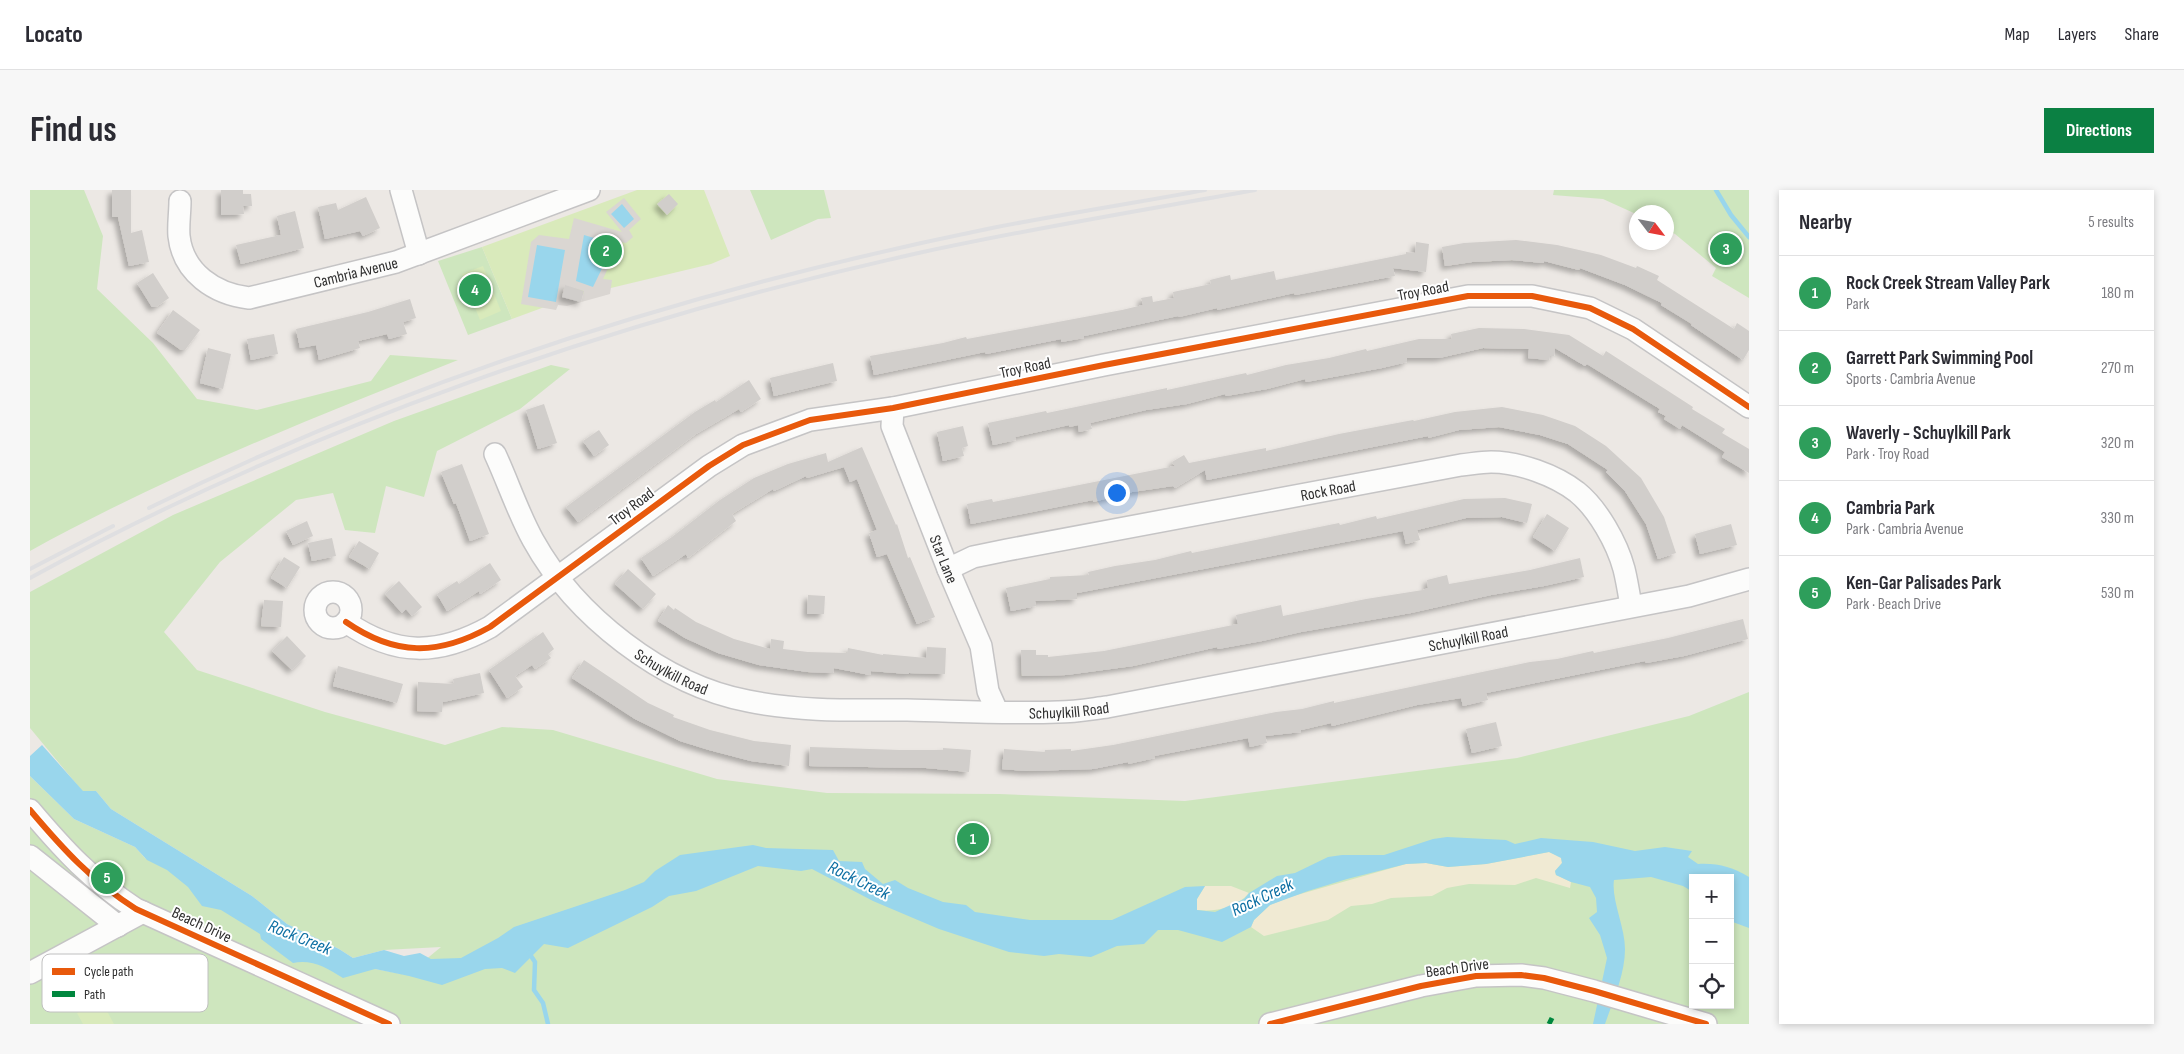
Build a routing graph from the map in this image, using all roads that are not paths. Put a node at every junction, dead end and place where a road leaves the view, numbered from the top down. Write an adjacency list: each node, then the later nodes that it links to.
1 (401, 190): 4 (street)
2 (589, 190): 4 (street, Cambria Avenue)
3 (180, 201): 4 (street, Cambria Avenue)
4 (419, 254)
5 (1749, 407): 6 (street, Troy Road)
6 (893, 408): 8 (street, Star Lane); 9 (street, Troy Road)
7 (496, 454): 9 (street, Schuylkill Road)
8 (948, 569): 11 (street, Rock Road); 13 (street, Star Lane)
9 (557, 578): 12 (street, Troy Road); 13 (street, Schuylkill Road)
10 (1749, 579): 11 (street, Schuylkill Road)
11 (1631, 606): 13 (street, Schuylkill Road)
12 (346, 622)
13 (997, 711)
14 (30, 810): 16 (street, Beach Drive)
15 (30, 856): 17 (street)
16 (143, 912): 17 (street); 21 (street, Beach Drive)
17 (118, 926): 18 (street)
18 (66, 954)
19 (42, 967): 20 (street)
20 (30, 973)
21 (389, 1024)
22 (1270, 1024): 23 (street, Beach Drive)
23 (1706, 1024)

